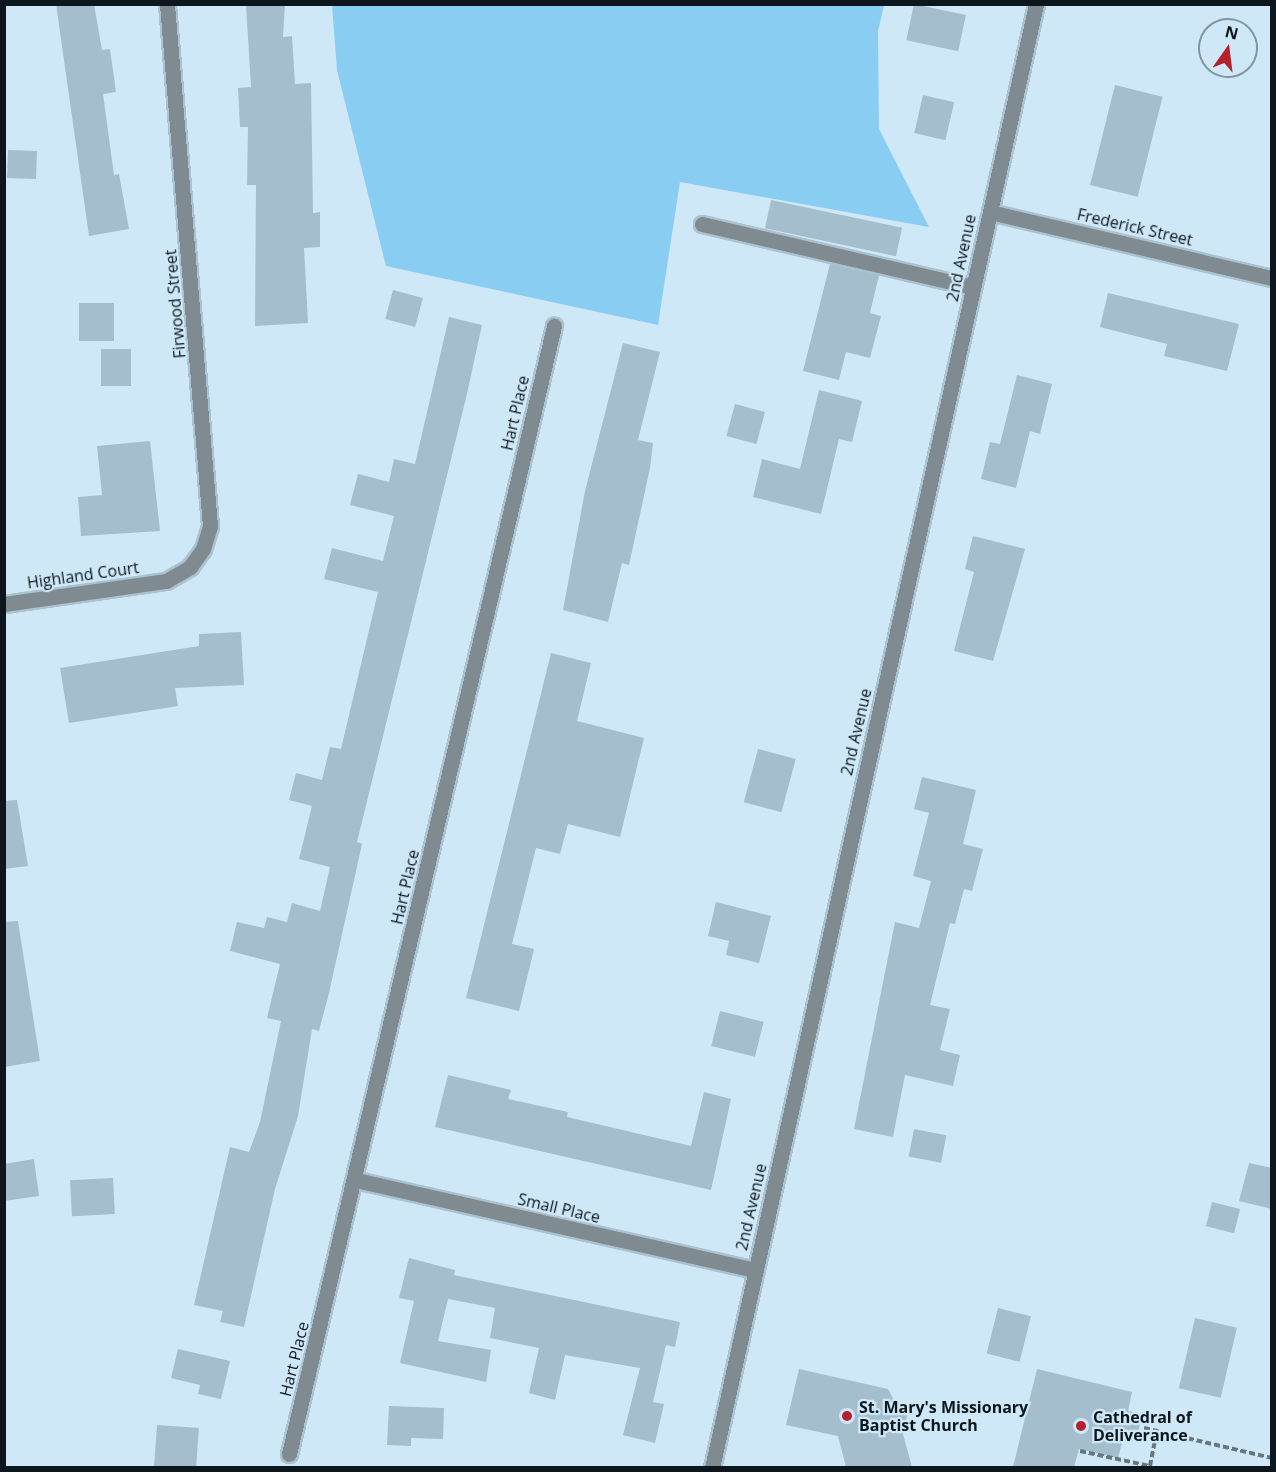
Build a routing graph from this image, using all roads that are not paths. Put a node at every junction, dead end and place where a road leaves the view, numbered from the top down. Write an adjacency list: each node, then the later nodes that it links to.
1 (167, 4): 8 (street, Firwood Street)
2 (1036, 4): 3 (street, 2nd Avenue)
3 (990, 212): 5 (street, Frederick Street); 6 (street, 2nd Avenue)
4 (702, 224): 6 (street)
5 (1272, 278)
6 (973, 287): 11 (street, 2nd Avenue)
7 (554, 326): 10 (street, Hart Place)
8 (166, 581): 9 (street, Highland Court)
9 (4, 604)
10 (356, 1180): 11 (street, Small Place); 12 (street, Hart Place)
11 (755, 1270): 13 (street, 2nd Avenue)
12 (289, 1454)
13 (712, 1467)

